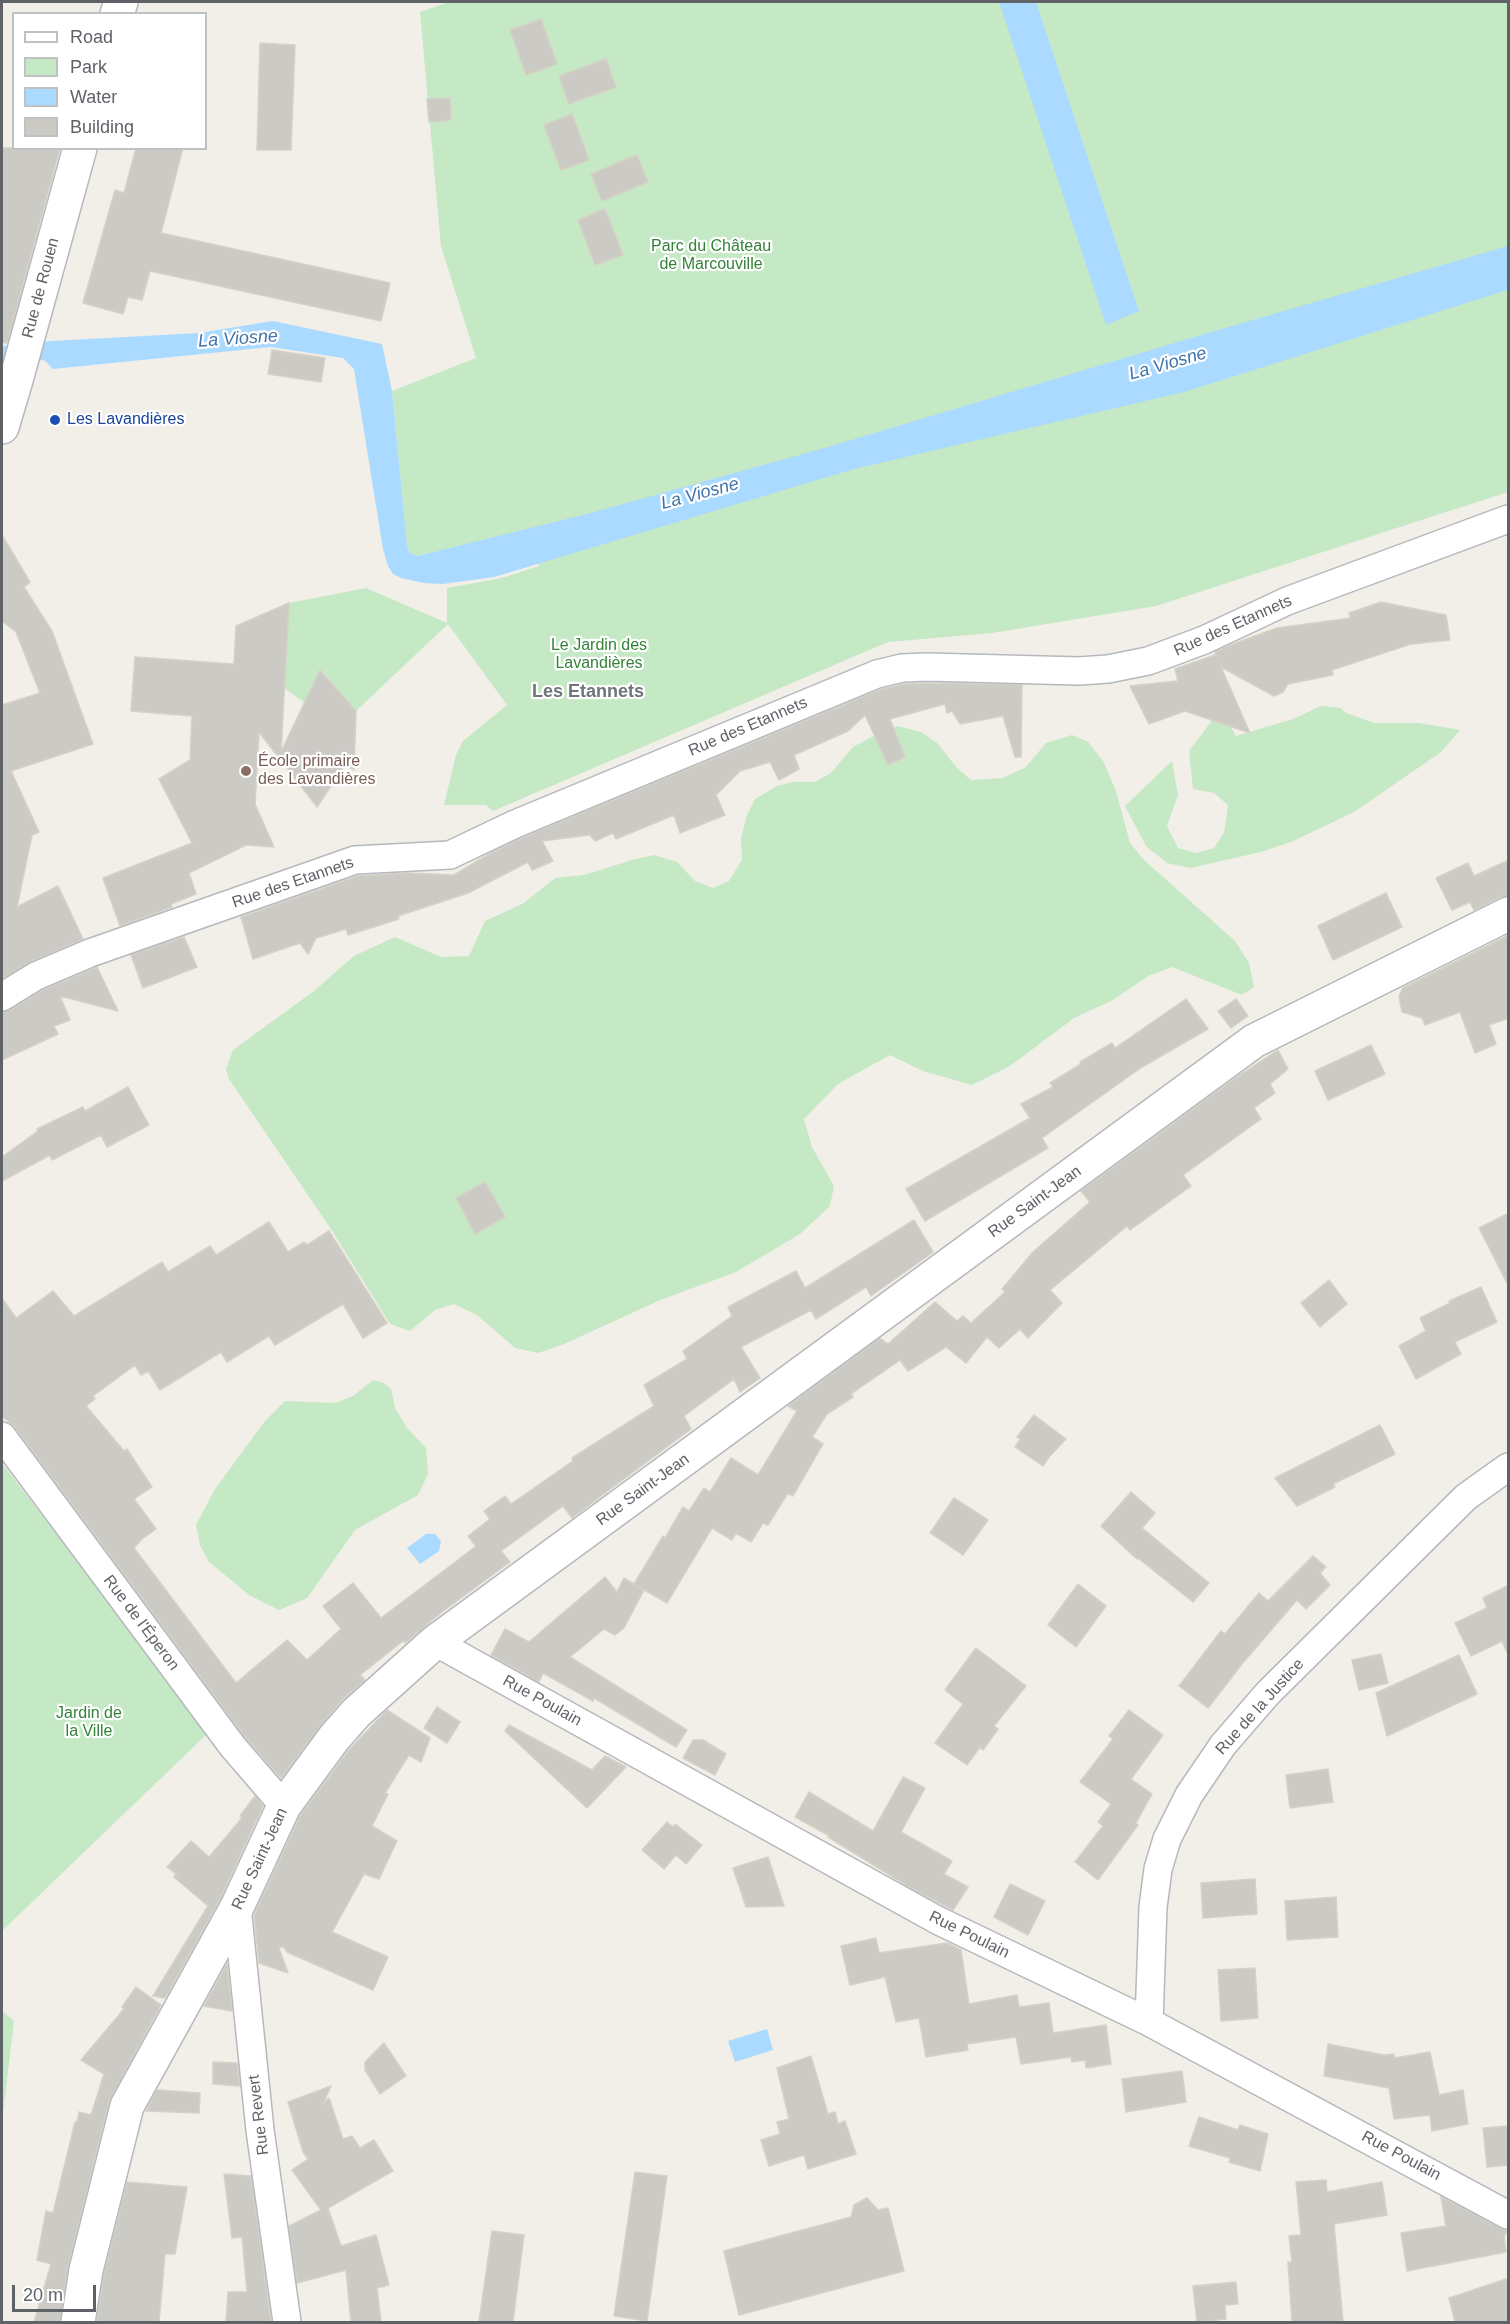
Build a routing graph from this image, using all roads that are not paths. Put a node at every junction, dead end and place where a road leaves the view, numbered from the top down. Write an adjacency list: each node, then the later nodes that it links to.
1 (79, 150): 2 (street, Rue de Rouen)
2 (2, 427)
3 (1509, 519): 5 (street, Rue des Etannets)
4 (1509, 914): 8 (street, Rue Saint-Jean)
5 (2, 997)
6 (2, 1436): 9 (street, Rue de l'Éperon)
7 (1509, 1467): 11 (street, Rue de la Justice)
8 (435, 1642): 9 (street, Rue Saint-Jean); 11 (street, Rue Poulain)
9 (284, 1806): 10 (street, Rue Saint-Jean)
10 (237, 1907): 13 (street, Rue Saint-Jean); 14 (street, Rue Revert)
11 (1149, 2022): 12 (street, Rue Poulain)
12 (1509, 2214)
13 (78, 2322)
14 (287, 2322)

